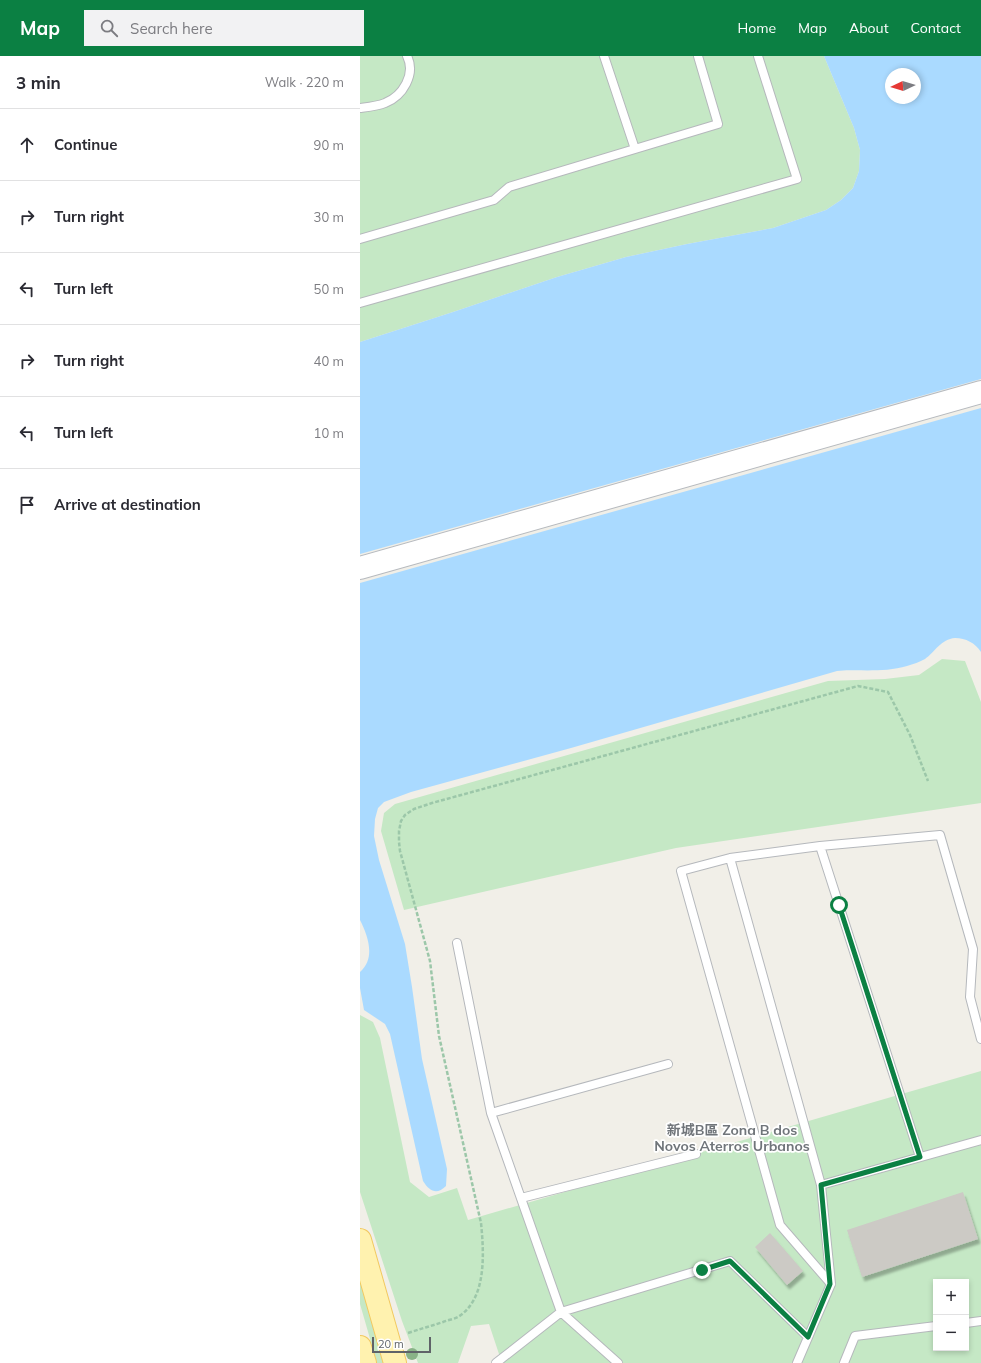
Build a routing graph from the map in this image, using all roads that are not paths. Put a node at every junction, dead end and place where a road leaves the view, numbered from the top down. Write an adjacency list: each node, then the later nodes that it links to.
1 (407, 56): 5 (lane)
2 (604, 56): 6 (lane)
3 (698, 56): 6 (lane)
4 (758, 56): 8 (lane)
5 (360, 108)
6 (635, 149): 7 (lane)
7 (360, 239)
8 (360, 303)
9 (981, 392): 10 (main road)
10 (360, 568)
11 (820, 846): 12 (lane); 14 (lane); 19 (lane)
12 (730, 858): 20 (lane); 23 (lane)
13 (457, 943): 16 (lane)
14 (981, 1039)
15 (668, 1064): 16 (lane)
16 (491, 1113): 21 (lane)
17 (981, 1140): 19 (lane)
18 (696, 1154): 21 (lane)
19 (920, 1157): 20 (lane)
20 (821, 1185): 23 (lane)
21 (521, 1198): 24 (lane)
22 (360, 1240): 28 (main road)
23 (830, 1284): 29 (lane)
24 (561, 1312): 29 (lane); 34 (lane); 35 (lane)
25 (981, 1321): 26 (lane)
26 (969, 1322)
27 (933, 1326): 37 (lane)
28 (387, 1330): 32 (main road); 33 (main road)
29 (808, 1337): 36 (lane)
30 (360, 1346): 31 (main road)
31 (365, 1363)
32 (395, 1363)
33 (400, 1363)
34 (496, 1363)
35 (618, 1363)
36 (797, 1363)
37 (844, 1363)

